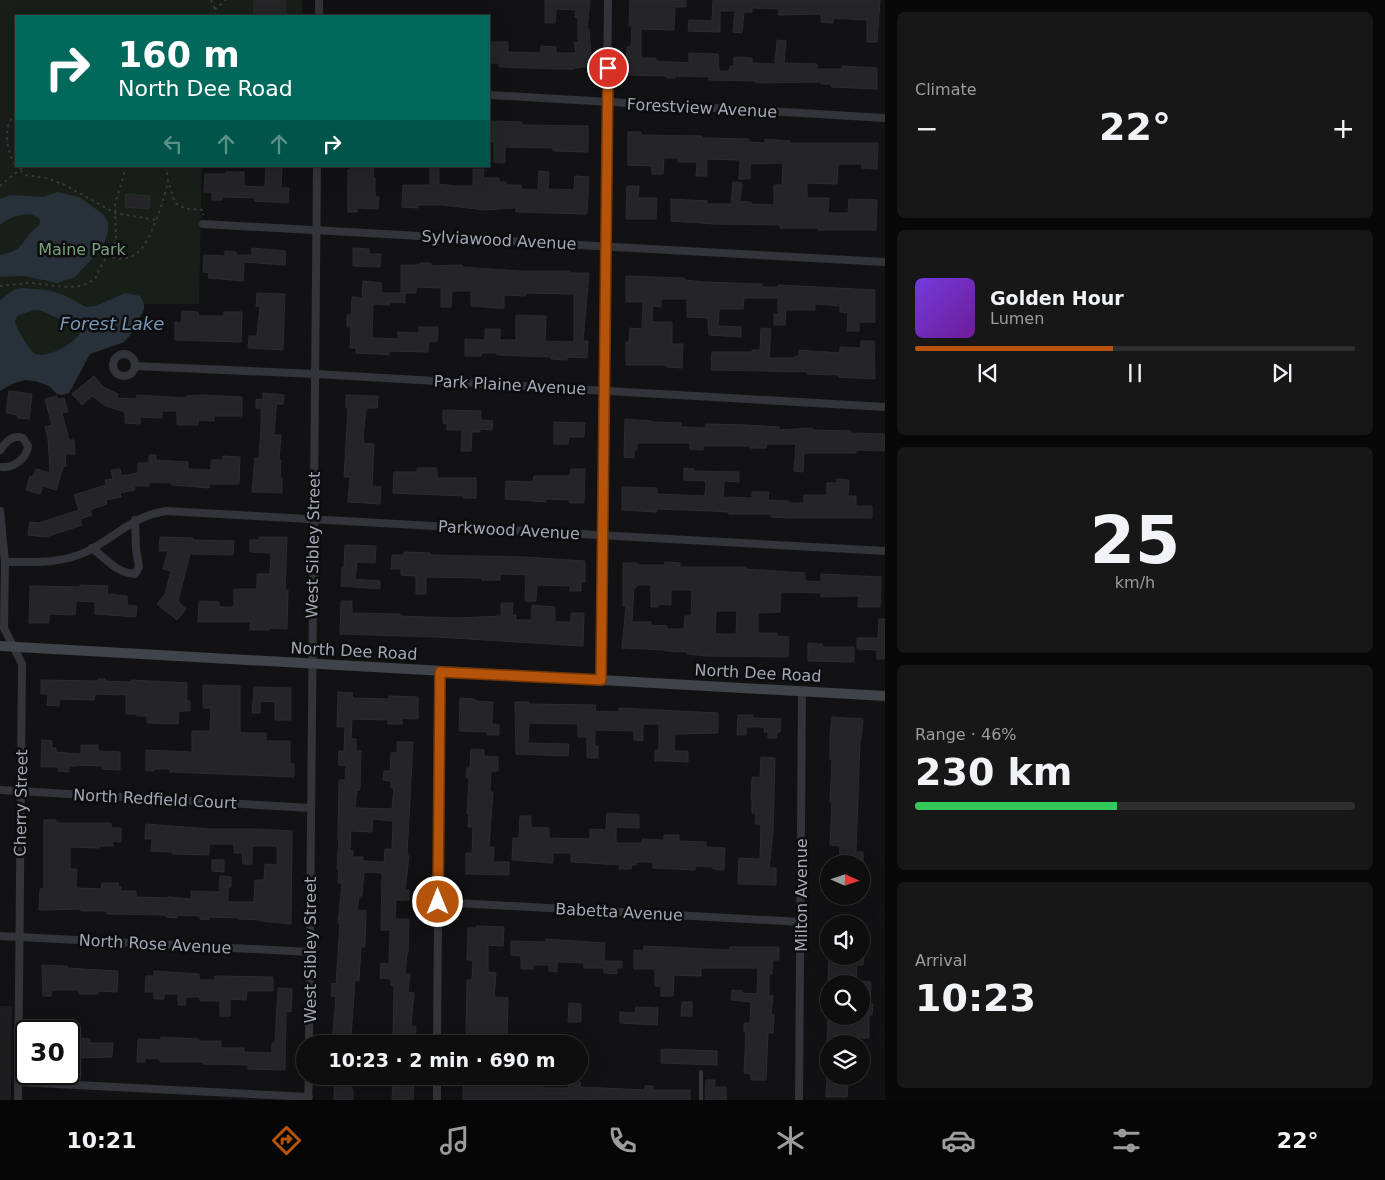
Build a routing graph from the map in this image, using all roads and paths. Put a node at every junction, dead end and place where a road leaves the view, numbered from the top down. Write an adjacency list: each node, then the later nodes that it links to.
1 (211, 0): 5 (path)
2 (226, 0): 5 (path)
3 (319, 0): 7 (street)
4 (608, 0): 9 (street)
5 (215, 9): 6 (path)
6 (215, 15)
7 (319, 15)
8 (490, 95): 9 (street, Forestview Avenue)
9 (608, 102): 11 (street, Forestview Avenue); 25 (street)
10 (15, 115): 12 (path)
11 (885, 118)
12 (15, 164)
13 (17, 167): 18 (path)
14 (23, 167): 18 (path)
15 (124, 167): 21 (path)
16 (166, 167): 19 (path)
17 (317, 167): 24 (street, West Sibley Street)
18 (20, 171): 20 (path); 21 (path)
19 (168, 181): 22 (path); 23 (path)
20 (0, 186)
21 (115, 213): 22 (path); 27 (path)
22 (156, 220): 27 (path)
23 (202, 224): 24 (street, Sylviawood Avenue)
24 (317, 229): 25 (street, Sylviawood Avenue); 31 (street, West Sibley Street)
25 (606, 246): 28 (street, Sylviawood Avenue); 32 (street)
26 (100, 254): 27 (path)
27 (107, 256): 29 (path)
28 (885, 262)
29 (0, 286)
30 (135, 366): 31 (street, Park Plaine Avenue)
31 (315, 374): 32 (street, Park Plaine Avenue); 37 (street, West Sibley Street)
32 (604, 390): 33 (street, Park Plaine Avenue); 39 (street)
33 (885, 406)
34 (0, 450): 35 (street)
35 (1, 468)
36 (0, 511): 42 (street, Cherry Street)
37 (313, 518): 38 (street, Parkwood Avenue); 39 (street, Parkwood Avenue); 45 (street, West Sibley Street)
38 (135, 520): 40 (street, Parkwood Avenue); 40 (street)
39 (604, 535): 41 (street, Parkwood Avenue); 47 (street)
40 (92, 548): 42 (street, Parkwood Avenue)
41 (885, 551)
42 (4, 562): 44 (street, Cherry Street)
43 (0, 646): 44 (main road, North Dee Road)
44 (14, 646): 45 (main road, North Dee Road); 51 (street, Cherry Street)
45 (312, 664): 46 (main road, North Dee Road); 52 (street, West Sibley Street)
46 (440, 672): 47 (main road, North Dee Road); 53 (street)
47 (601, 680): 48 (main road, North Dee Road)
48 (802, 691): 49 (main road, North Dee Road); 54 (street, Milton Avenue)
49 (885, 696)
50 (0, 790): 51 (street, North Redfield Court)
51 (21, 791): 52 (street, North Redfield Court); 56 (street, Cherry Street)
52 (310, 808): 57 (street, West Sibley Street)
53 (438, 902): 54 (street, Babetta Avenue); 60 (street)
54 (801, 922): 70 (street, Milton Avenue)
55 (0, 936): 56 (street, North Rose Avenue)
56 (20, 937): 57 (street, North Rose Avenue); 58 (street, Cherry Street)
57 (310, 952): 59 (street, West Sibley Street)
58 (19, 1020)
59 (309, 1035)
60 (437, 1035)
61 (701, 1072): 69 (lane)
62 (18, 1085): 67 (street, Cherry Street)
63 (72, 1085): 66 (street)
64 (309, 1085): 66 (street)
65 (437, 1085): 68 (street)
66 (308, 1098)
67 (18, 1100)
68 (437, 1100)
69 (701, 1100)
70 (799, 1100)

